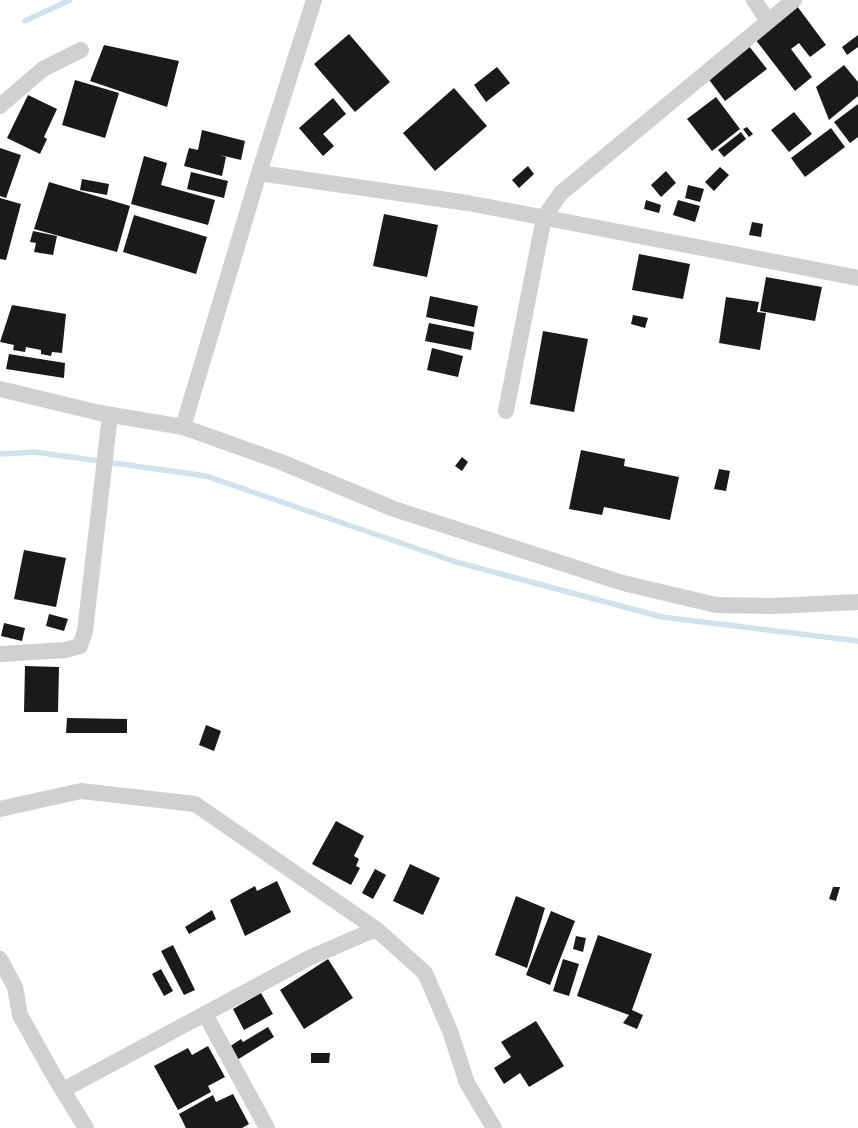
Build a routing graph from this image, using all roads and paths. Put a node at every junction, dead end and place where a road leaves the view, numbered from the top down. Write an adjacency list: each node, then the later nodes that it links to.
1 (314, 0): 7 (street)
2 (754, 0): 4 (street)
3 (794, 0): 4 (street)
4 (768, 21): 8 (street)
5 (80, 50): 6 (street)
6 (0, 106)
7 (259, 173): 8 (street); 13 (street)
8 (544, 217): 9 (street); 11 (street)
9 (858, 278)
10 (0, 389): 12 (street)
11 (506, 411)
12 (110, 415): 13 (street); 15 (street)
13 (184, 427): 14 (street)
14 (858, 602)
15 (0, 654)
16 (0, 809): 17 (street)
17 (376, 929): 19 (street); 23 (street)
18 (0, 959): 20 (street)
19 (205, 1014): 20 (street); 22 (street)
20 (63, 1090): 21 (street)
21 (86, 1128)
22 (267, 1128)
23 (494, 1128)

